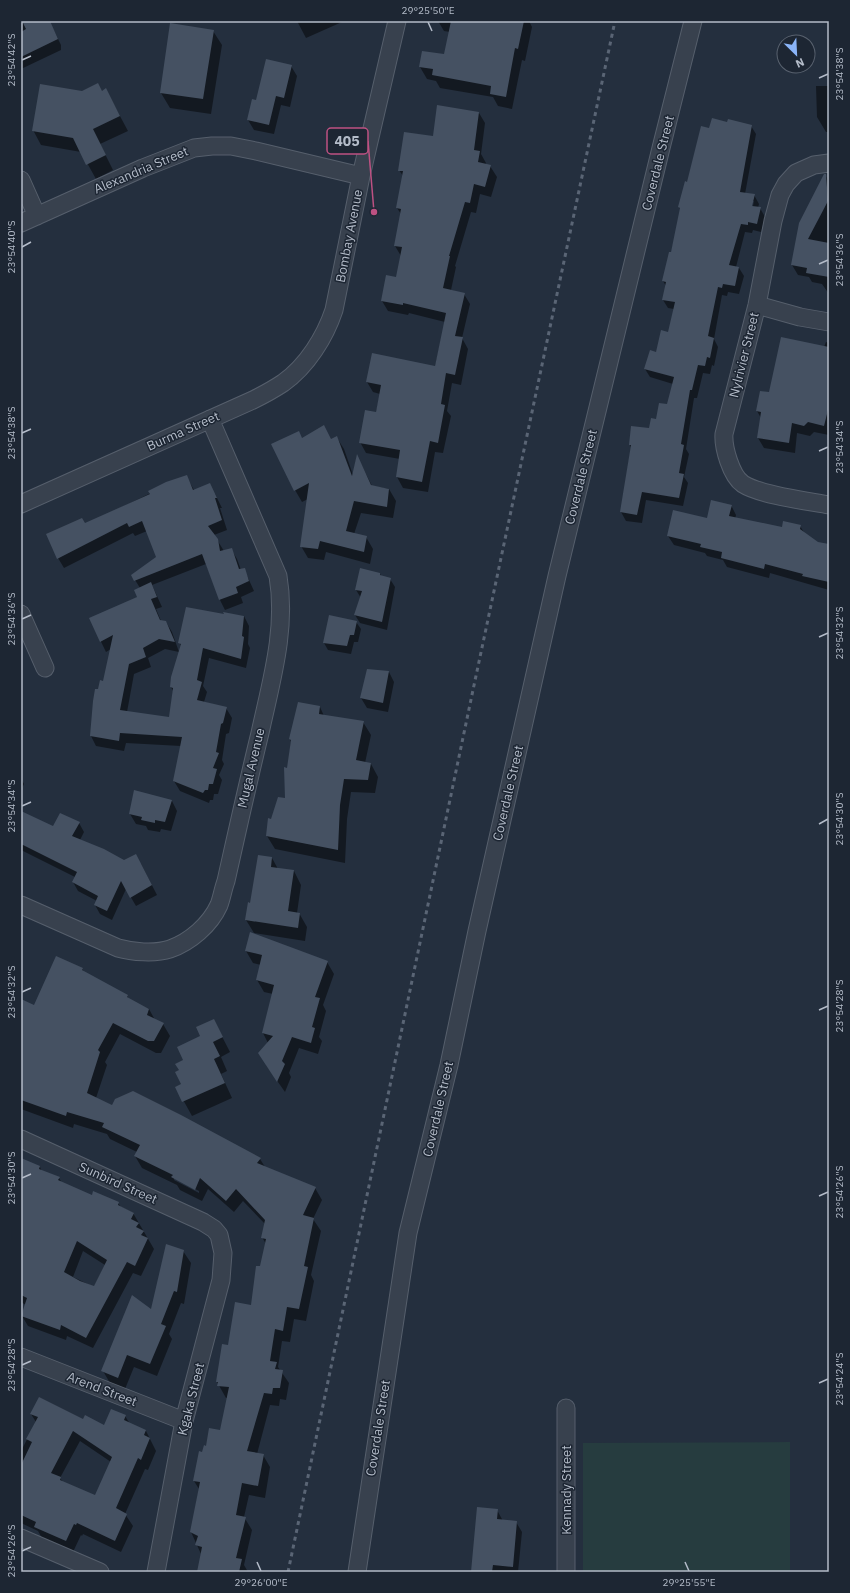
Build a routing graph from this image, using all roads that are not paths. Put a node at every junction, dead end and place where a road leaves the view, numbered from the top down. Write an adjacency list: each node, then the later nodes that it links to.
1 (397, 21): 4 (street, Bombay Avenue)
2 (693, 21): 25 (street, Coverdale Street)
3 (829, 163): 8 (street, Nylrivier Street)
4 (361, 176): 6 (street, Alexandria Street); 10 (street, Bombay Avenue)
5 (21, 180): 6 (street)
6 (37, 216): 7 (street, Alexandria Street)
7 (21, 223)
8 (757, 305): 9 (street); 13 (street, Nylrivier Street)
9 (829, 322)
10 (324, 332): 11 (street, Burma Street)
11 (210, 419): 12 (street, Burma Street); 16 (street, Mugal Avenue)
12 (21, 504)
13 (829, 505)
14 (21, 614): 15 (street)
15 (45, 668)
16 (21, 904)
17 (21, 1139): 18 (street, Sunbird Street)
18 (214, 1229): 21 (street, Kgaka Street)
19 (21, 1358): 21 (street, Arend Street)
20 (566, 1408): 26 (street, Kennady Street)
21 (184, 1421): 24 (street, Kgaka Street)
22 (21, 1538): 23 (street)
23 (100, 1572)
24 (156, 1572)
25 (357, 1572)
26 (566, 1572)

